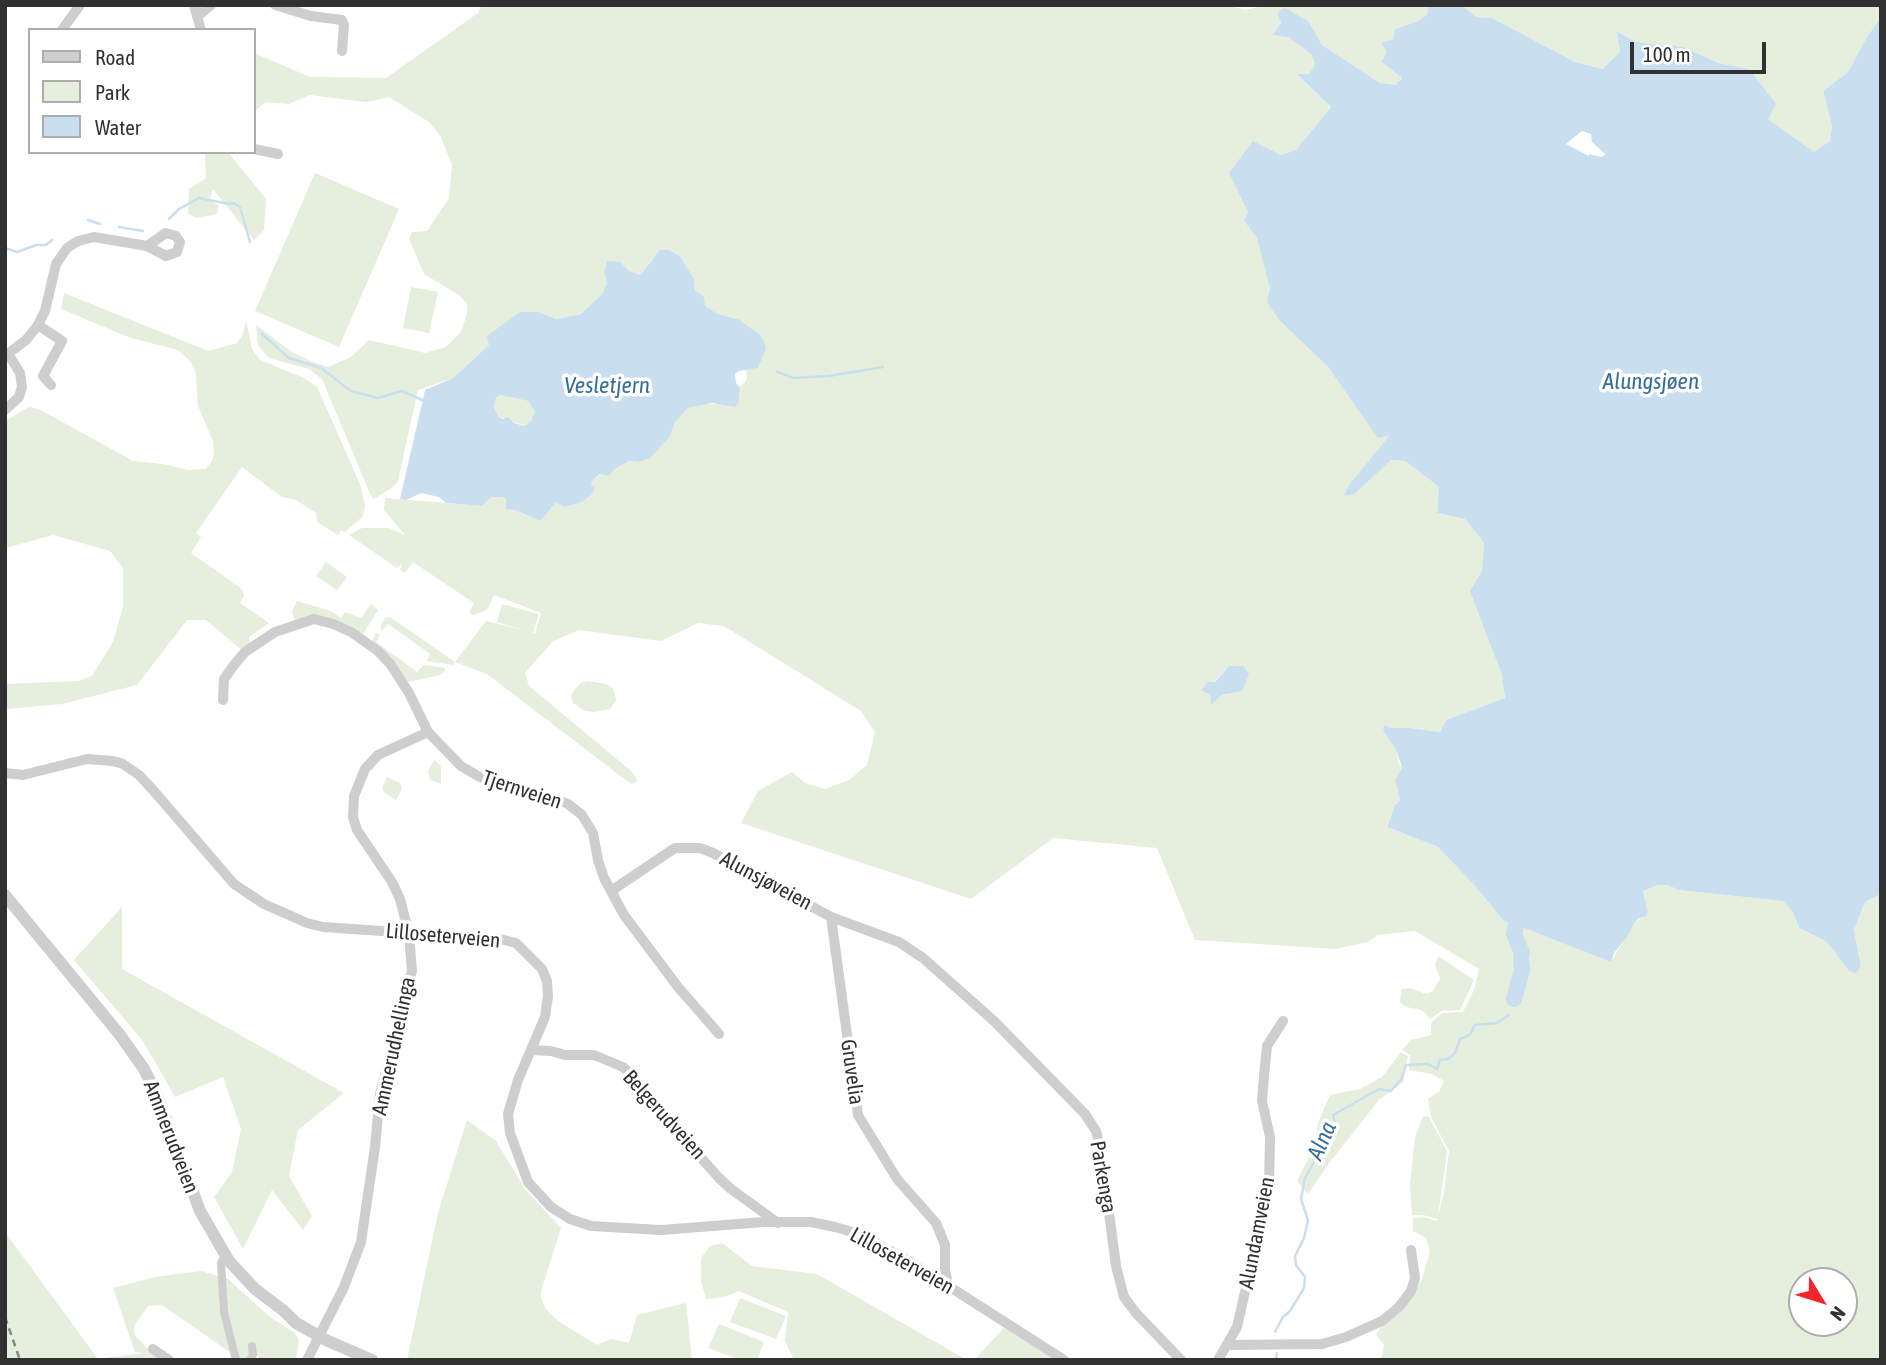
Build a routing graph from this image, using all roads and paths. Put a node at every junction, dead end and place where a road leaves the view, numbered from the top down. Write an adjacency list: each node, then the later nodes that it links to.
1 (80, 5): 6 (street)
2 (194, 5): 5 (street)
3 (211, 5): 5 (street)
4 (275, 5): 8 (street)
5 (198, 16): 7 (street)
6 (63, 28)
7 (201, 28)
8 (342, 51)
9 (256, 149): 10 (street)
10 (278, 154)
11 (147, 246): 12 (street)
12 (38, 325): 13 (street); 14 (street)
13 (7, 356): 15 (street)
14 (51, 385)
15 (5, 410)
16 (223, 700): 17 (street, Tjernveien)
17 (428, 732): 19 (street, Tjernveien); 22 (street, Ammerudhellinga)
18 (5, 773): 22 (street, Lilloseterveien)
19 (611, 891): 21 (street, Alunsjøveien); 25 (street, Tjernveien)
20 (5, 895): 29 (street, Ammerudveien)
21 (831, 916): 23 (street, Alunsjøveien); 30 (street, Gruvelia)
22 (409, 934): 26 (street, Lilloseterveien); 31 (street, Ammerudhellinga)
23 (923, 958): 41 (street, Parkenga)
24 (1283, 1021): 32 (street, Alundamveien)
25 (719, 1034)
26 (531, 1050): 27 (street, Belgerudveien); 27 (street, Lilloseterveien)
27 (778, 1223): 30 (street, Lilloseterveien)
28 (1411, 1251): 32 (street)
29 (225, 1256): 31 (street, Ammerudveien); 36 (street)
30 (948, 1284): 40 (street, Lilloseterveien)
31 (320, 1333): 38 (street, Ammerudhellinga); 39 (street, Ammerudveien)
32 (1228, 1345): 42 (street, Alundamveien)
33 (252, 1346): 37 (street)
34 (153, 1349): 35 (street)
35 (169, 1360)
36 (236, 1360)
37 (250, 1360)
38 (307, 1360)
39 (372, 1360)
40 (1063, 1360)
41 (1181, 1360)
42 (1219, 1360)

